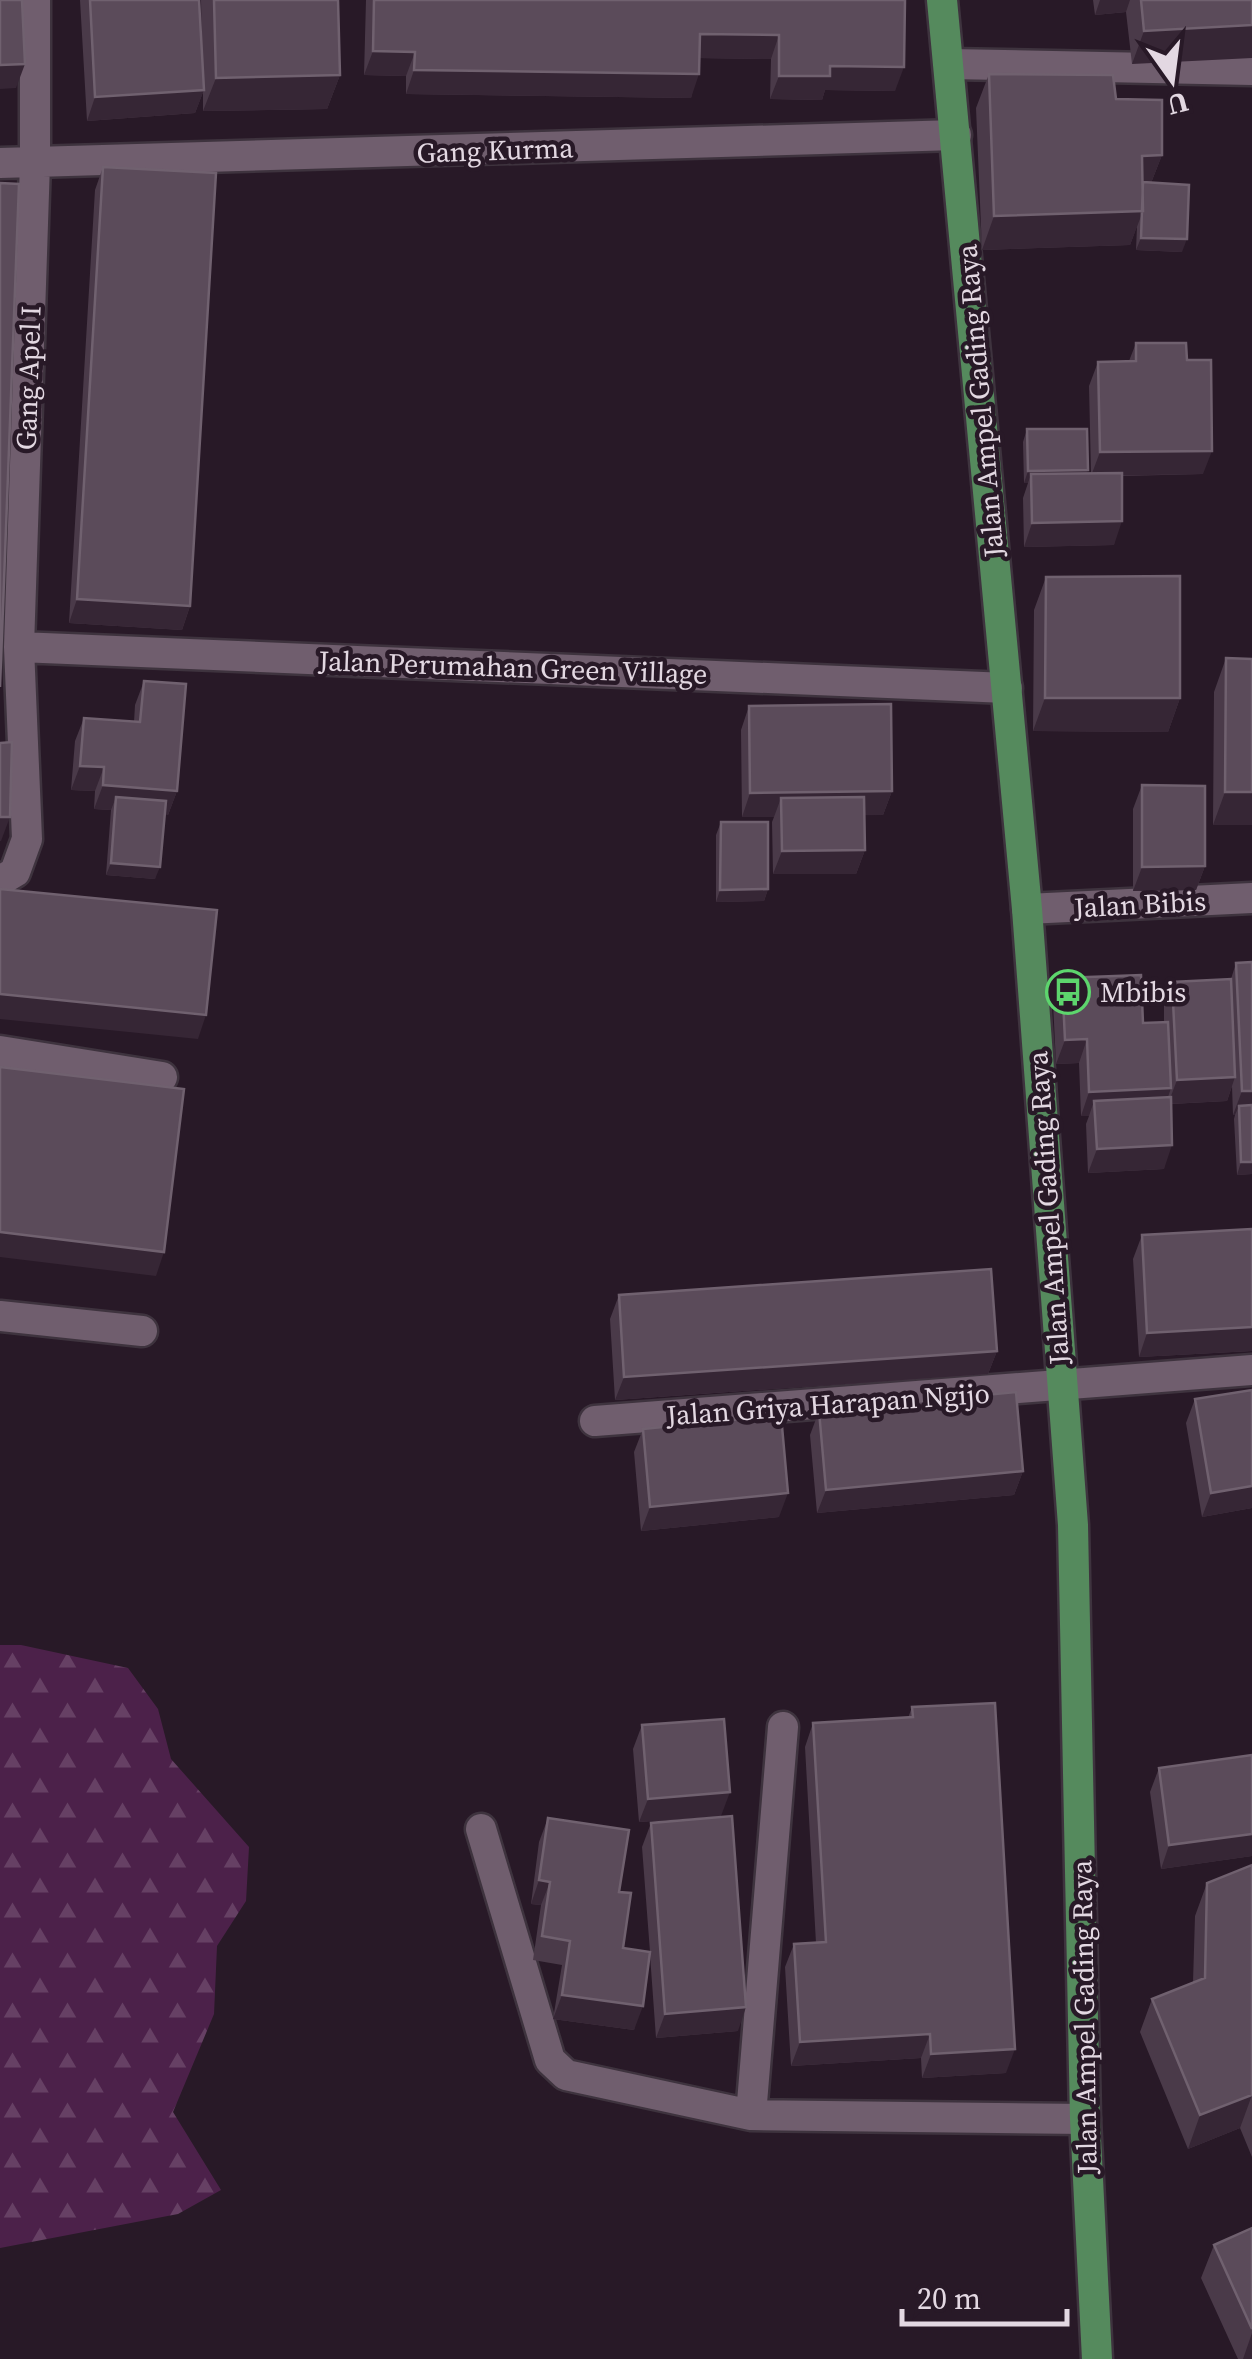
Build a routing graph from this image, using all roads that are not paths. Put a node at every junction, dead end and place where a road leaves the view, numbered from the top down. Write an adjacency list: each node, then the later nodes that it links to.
1 (34, 0): 6 (street, Gang Apel I)
2 (942, 0): 3 (main road, Jalan Ampel Gading Raya)
3 (949, 64): 4 (street); 5 (main road, Jalan Ampel Gading Raya)
4 (1252, 70)
5 (956, 136): 6 (street, Gang Kurma); 9 (main road, Jalan Ampel Gading Raya)
6 (35, 163): 7 (street, Gang Kurma); 8 (street, Gang Apel I)
7 (0, 164)
8 (19, 647): 9 (street, Jalan Perumahan Green Village); 10 (street, Gang Apel I)
9 (1007, 688): 12 (main road, Jalan Ampel Gading Raya)
10 (0, 881)
11 (1252, 898): 12 (street, Jalan Bibis)
12 (1027, 910): 18 (main road, Jalan Ampel Gading Raya)
13 (0, 1052): 14 (street)
14 (162, 1077)
15 (0, 1316): 16 (street)
16 (142, 1331)
17 (1252, 1370): 18 (street, Jalan Griya Harapan Ngijo)
18 (1060, 1382): 19 (street, Jalan Griya Harapan Ngijo); 23 (main road, Jalan Ampel Gading Raya)
19 (595, 1422)
20 (783, 1727): 22 (street)
21 (480, 1829): 22 (street)
22 (751, 2115): 23 (street)
23 (1085, 2119): 24 (main road, Jalan Ampel Gading Raya)
24 (1097, 2359)

